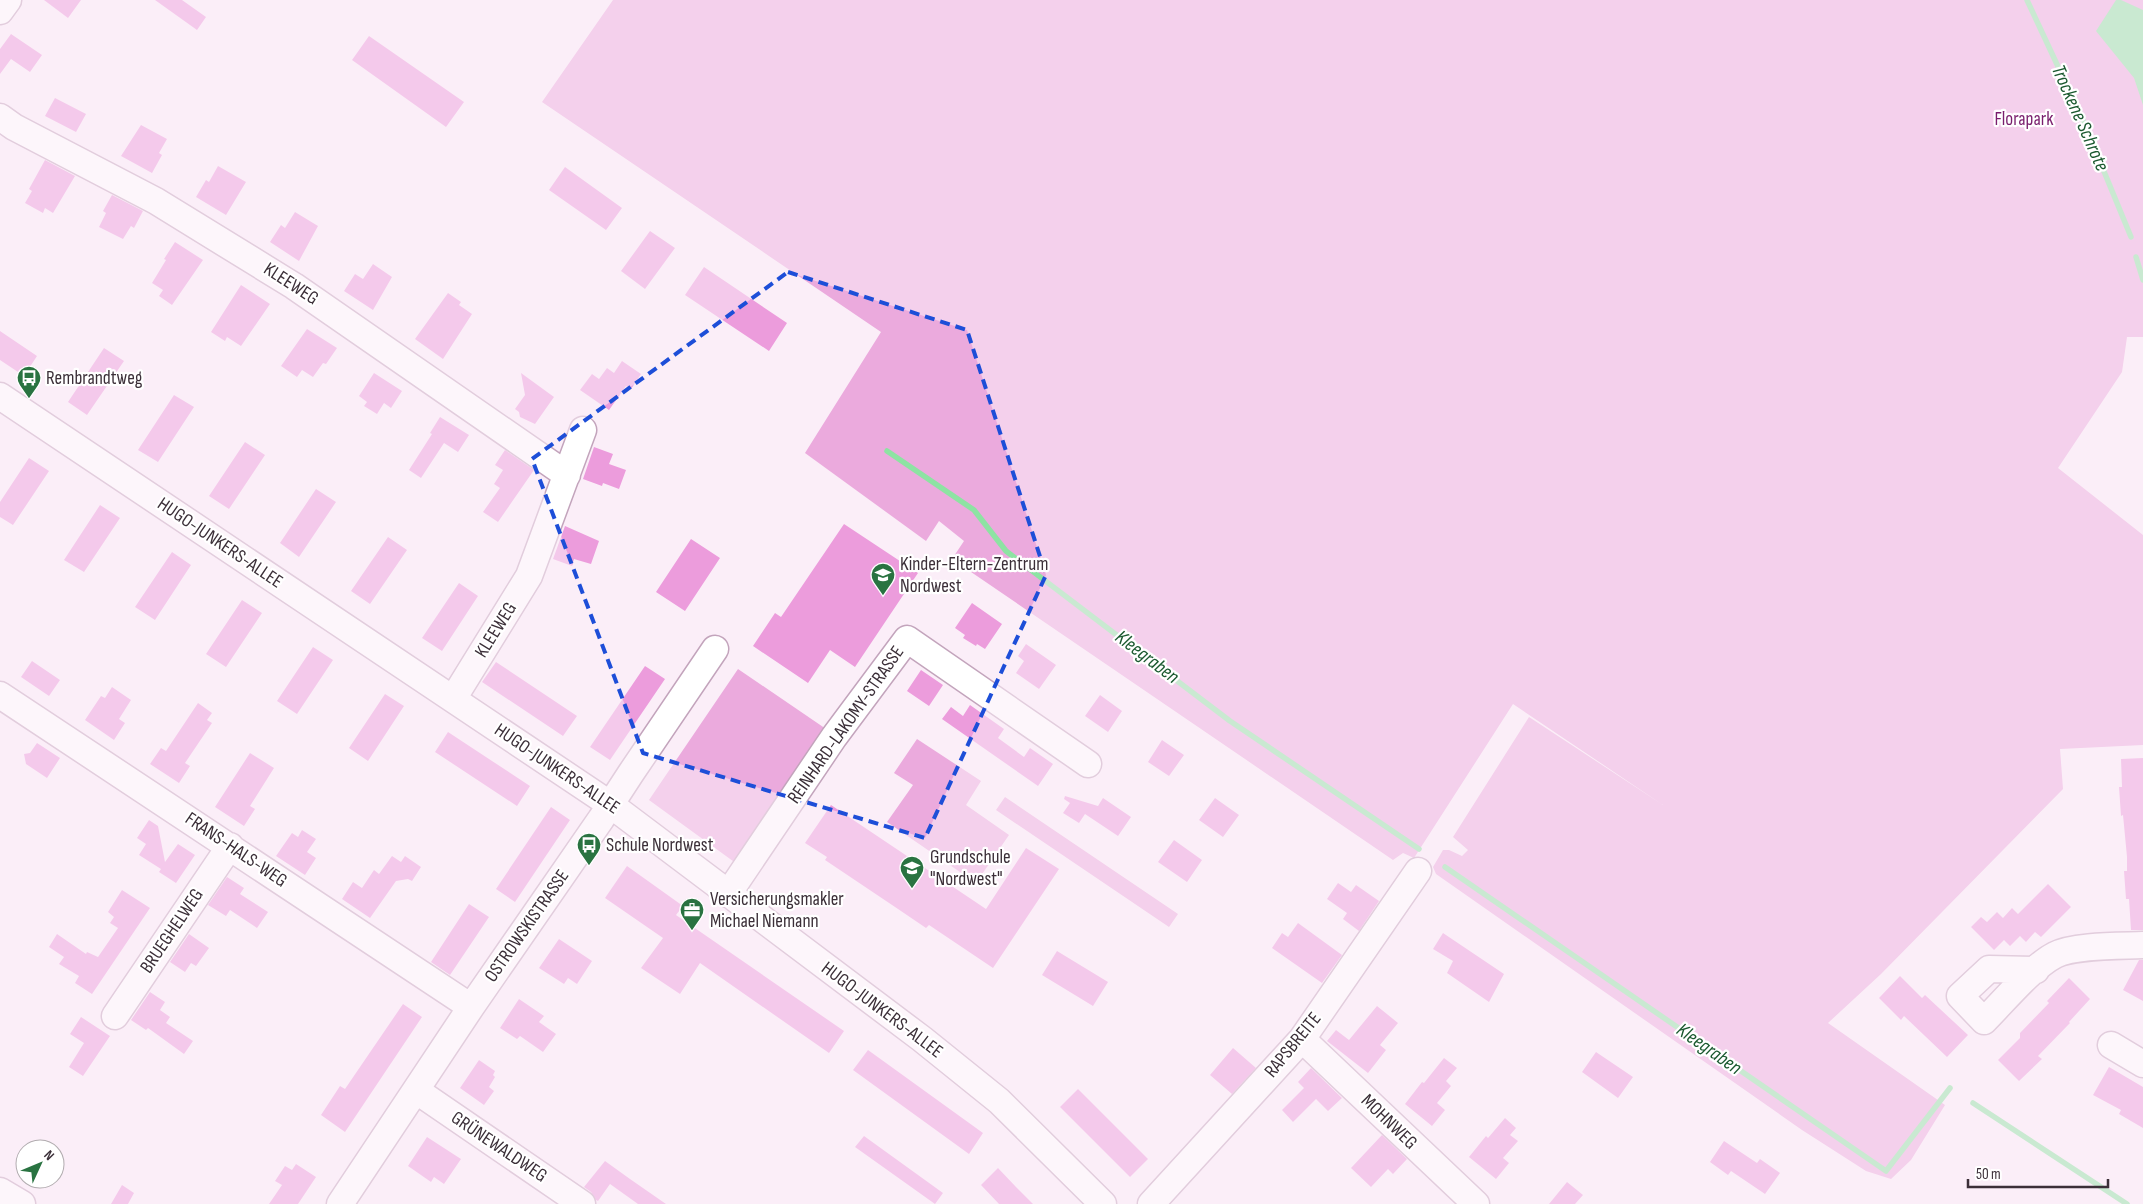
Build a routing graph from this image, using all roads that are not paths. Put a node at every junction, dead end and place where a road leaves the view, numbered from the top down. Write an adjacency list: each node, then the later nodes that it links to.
1 (8, 0): 2 (street)
2 (0, 11)
3 (5, 130): 6 (street, KLEEWEG)
4 (0, 396): 9 (street, HUGO-JUNKERS-ALLEE)
5 (583, 430): 6 (street, KLEEWEG)
6 (567, 475): 9 (street, KLEEWEG)
7 (715, 649): 11 (street, OSTROWSKISTRASSE)
8 (0, 695): 12 (street, FRANS-HALS-WEG)
9 (453, 699): 11 (street, HUGO-JUNKERS-ALLEE)
10 (1088, 764): 14 (street, REINHARD-LAKOMY-STRASSE)
11 (611, 805): 14 (street, HUGO-JUNKERS-ALLEE); 17 (street, OSTROWSKISTRASSE)
12 (230, 846): 17 (street, FRANS-HALS-WEG); 18 (street, BRUEGHELWEG)
13 (1418, 872): 19 (street, RAPSBREITE)
14 (728, 894): 27 (street, HUGO-JUNKERS-ALLEE)
15 (2143, 945): 16 (street)
16 (2036, 970)
17 (471, 1007): 22 (street, OSTROWSKISTRASSE)
18 (115, 1016)
19 (1302, 1039): 28 (street, RAPSBREITE); 29 (street, MOHNWEG)
20 (2111, 1045): 21 (street)
21 (2143, 1064)
22 (417, 1091): 25 (street, OSTROWSKISTRASSE); 26 (street, GRÜNEWALDWEG)
23 (0, 1191): 24 (street)
24 (22, 1204)
25 (340, 1204)
26 (582, 1204)
27 (1103, 1204)
28 (1151, 1204)
29 (1476, 1204)

